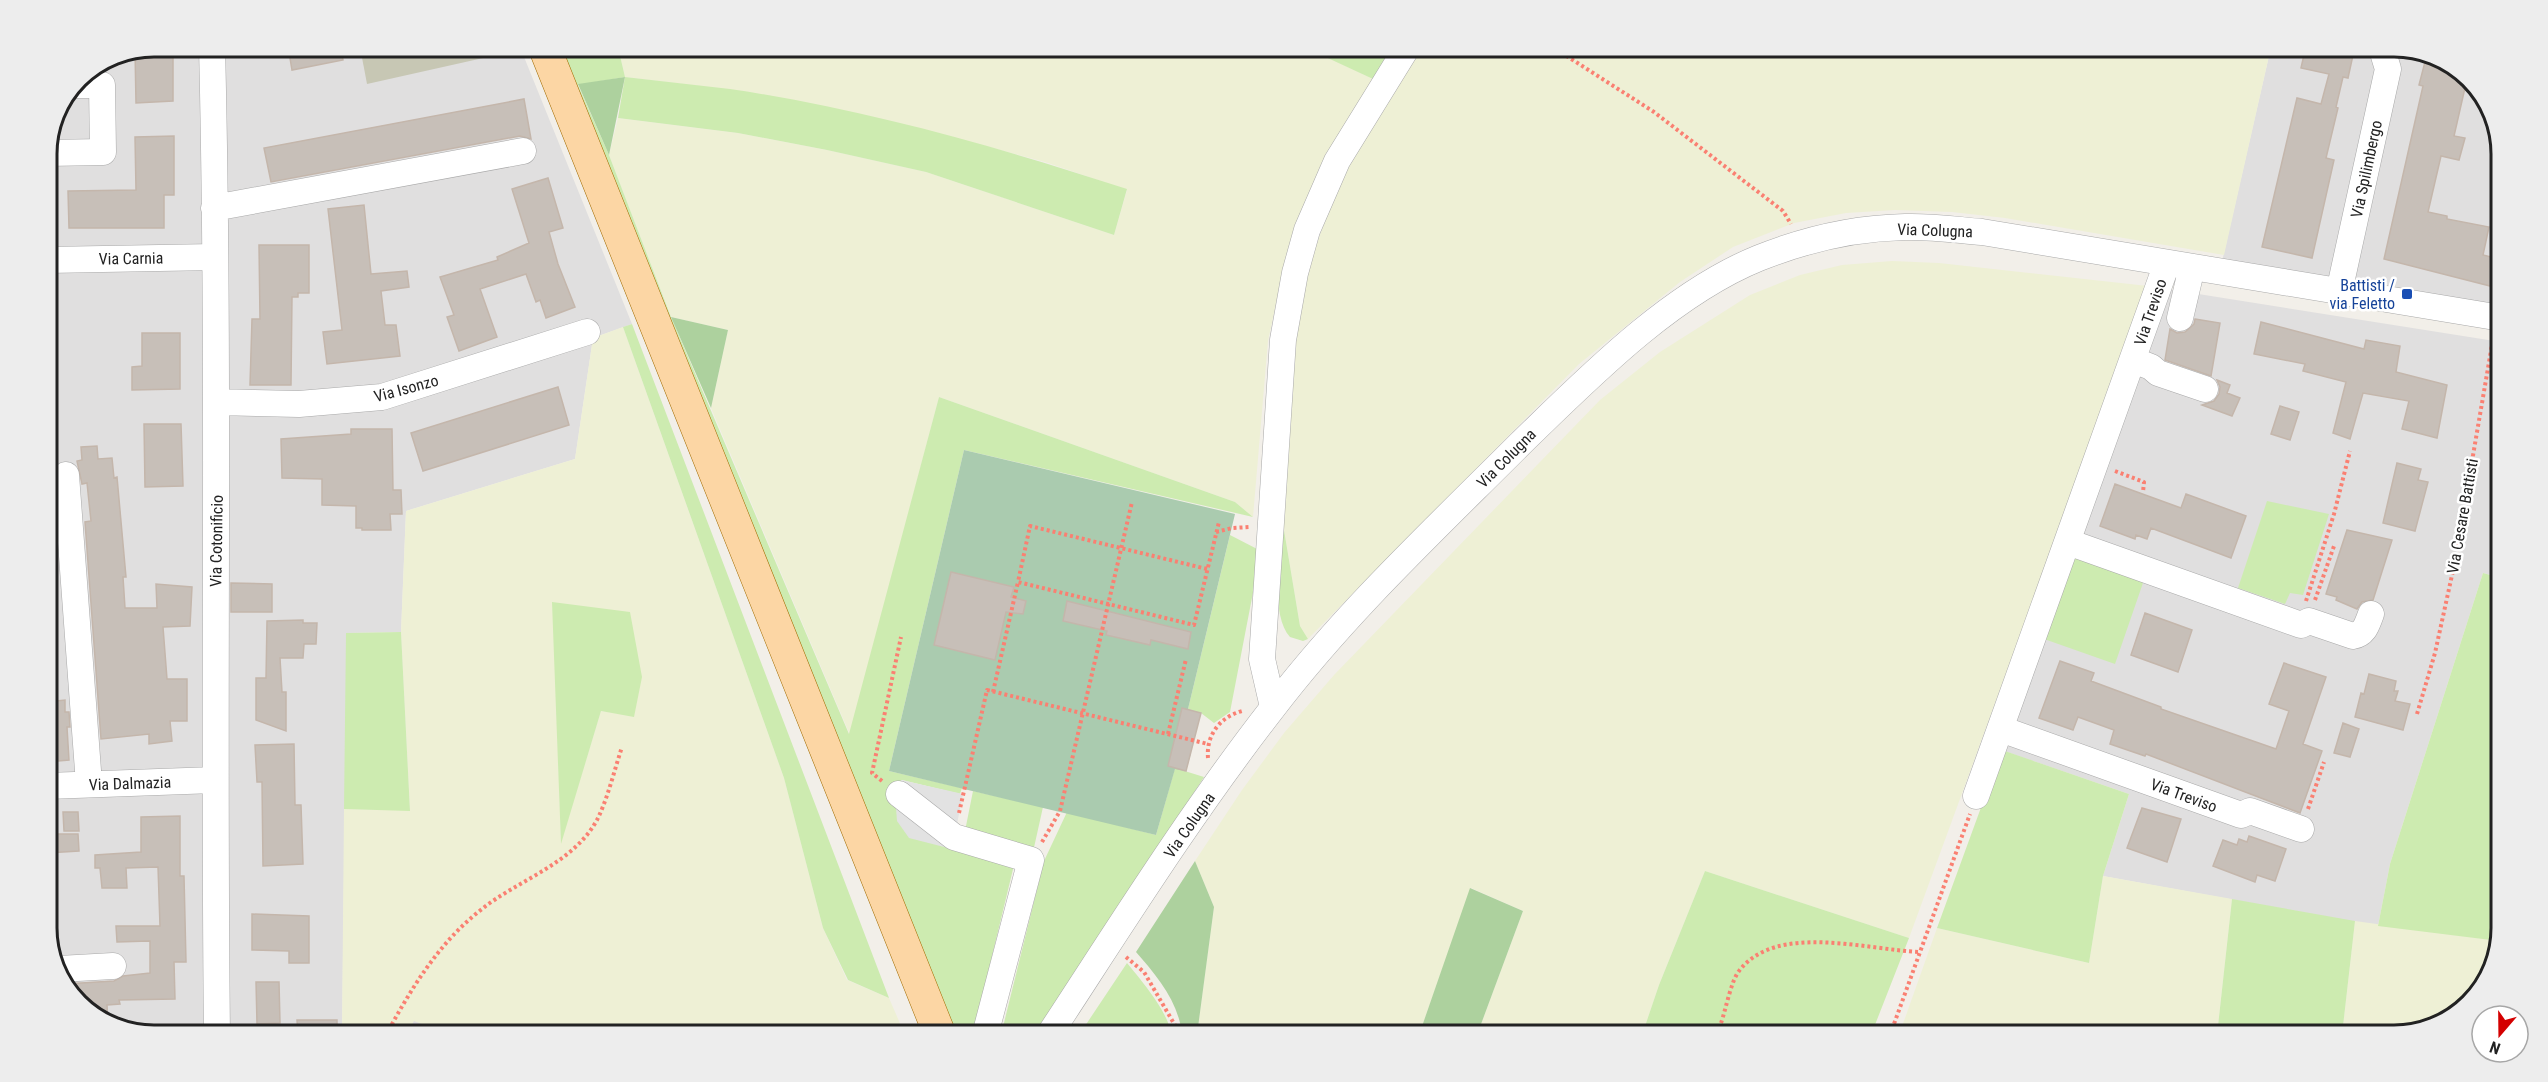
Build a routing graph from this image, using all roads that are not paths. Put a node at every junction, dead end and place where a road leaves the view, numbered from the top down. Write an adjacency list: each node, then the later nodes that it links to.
1 (212, 57): 8 (street, Via Cotonificio)
2 (548, 57): 34 (main road)
3 (1401, 57): 23 (street)
4 (2384, 57): 13 (street, Via Spilimbergo)
5 (85, 85): 7 (street)
6 (524, 151): 8 (street)
7 (57, 153)
8 (214, 208): 9 (street, Via Cotonificio)
9 (215, 257): 10 (street, Via Carnia); 19 (street, Via Cotonificio)
10 (57, 260)
11 (2167, 263): 12 (street); 17 (street, Via Treviso); 23 (street, Via Colugna)
12 (2192, 267): 13 (street); 15 (street)
13 (2339, 292): 14 (street)
14 (2491, 316)
15 (2180, 318)
16 (588, 332): 19 (street, Via Isonzo)
17 (2133, 360): 18 (street, Via Treviso); 21 (street, Via Treviso)
18 (2205, 389)
19 (217, 402): 25 (street, Via Cotonificio)
20 (66, 475): 26 (street)
21 (2068, 542): 22 (street); 24 (street, Via Treviso)
22 (2371, 614)
23 (1273, 707): 36 (street, Via Colugna)
24 (2001, 729): 29 (street, Via Treviso); 30 (street, Via Treviso)
25 (214, 780): 26 (street, Via Dalmazia); 33 (street, Via Cotonificio)
26 (89, 784): 27 (street, Via Dalmazia)
27 (57, 786)
28 (899, 794): 35 (street)
29 (1976, 796)
30 (2301, 829)
31 (113, 966): 32 (street)
32 (66, 969)
33 (217, 1025)
34 (936, 1025)
35 (988, 1025)
36 (1055, 1025)

